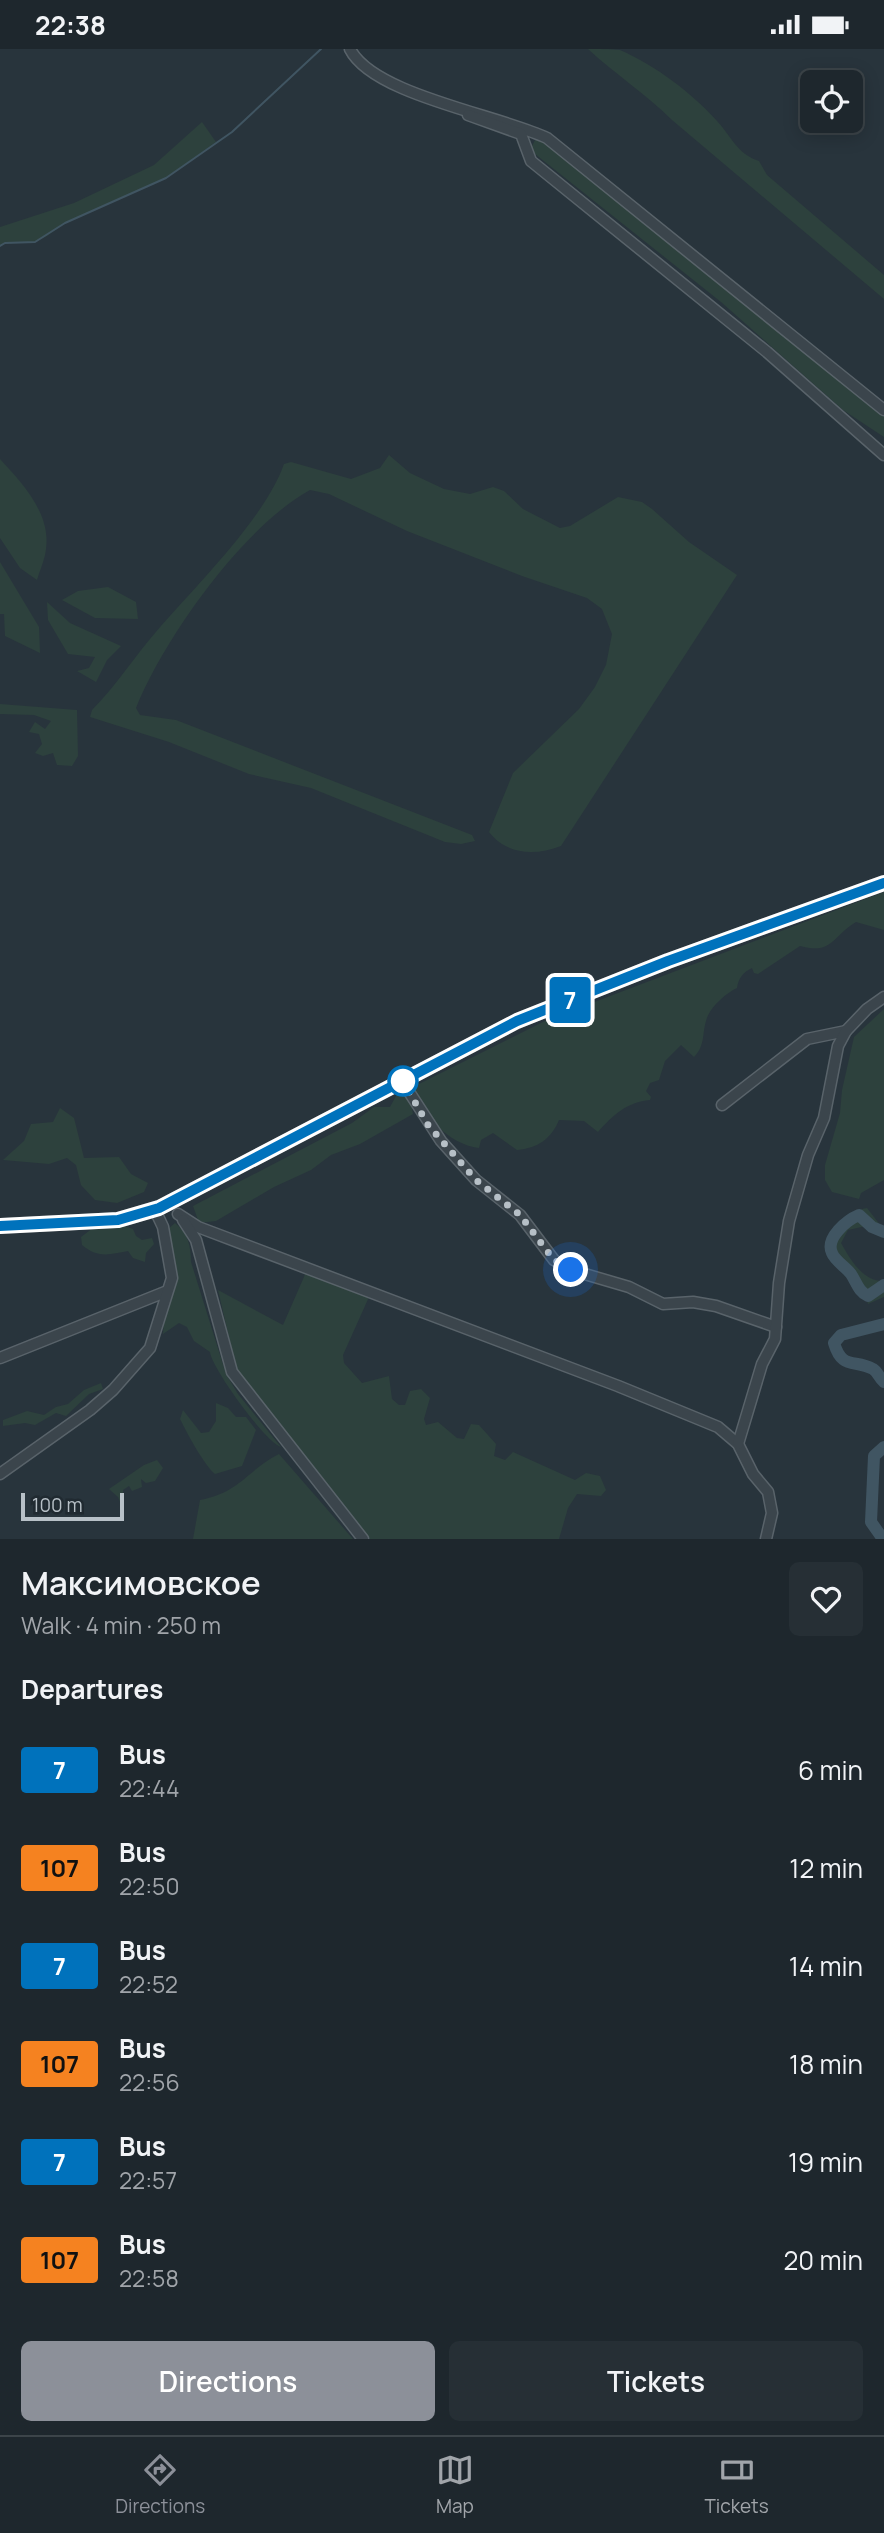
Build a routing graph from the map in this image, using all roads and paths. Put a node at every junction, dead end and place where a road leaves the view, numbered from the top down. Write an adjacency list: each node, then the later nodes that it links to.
1 (350, 49): 2 (street)
2 (455, 105): 3 (street); 4 (street)
3 (884, 410)
4 (884, 455)
5 (884, 883): 8 (main road)
6 (884, 997): 7 (street)
7 (846, 1031): 9 (street); 14 (street)
8 (402, 1081): 10 (main road); 14 (street)
9 (722, 1105)
10 (174, 1209): 11 (main road); 16 (street); 18 (street)
11 (155, 1210): 12 (main road); 13 (street)
12 (0, 1226)
13 (165, 1292): 15 (street); 17 (street)
14 (776, 1327): 16 (street)
15 (0, 1358)
16 (738, 1444): 19 (street)
17 (0, 1474)
18 (363, 1539)
19 (766, 1539)

